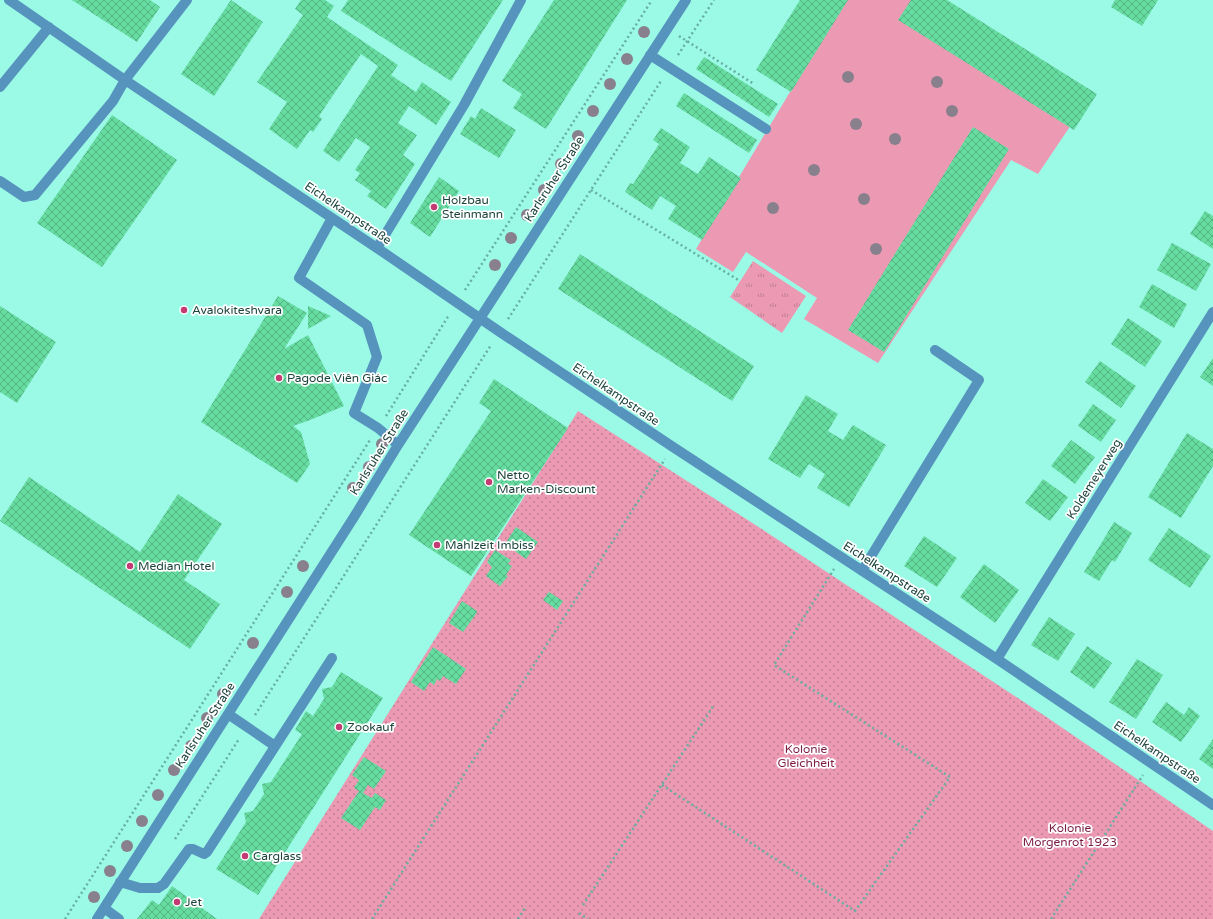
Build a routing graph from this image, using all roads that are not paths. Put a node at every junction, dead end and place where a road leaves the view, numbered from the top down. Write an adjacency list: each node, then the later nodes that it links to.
1 (9, 0): 5 (street, Eichelkampstraße)
2 (187, 0): 7 (street)
3 (521, 0): 12 (street)
4 (686, 0): 6 (street, Karlsruher Straße)
5 (49, 27): 7 (street, Eichelkampstraße); 8 (street)
6 (650, 55): 9 (street); 14 (street, Karlsruher Straße)
7 (125, 80): 10 (street); 11 (street, Eichelkampstraße)
8 (0, 87)
9 (766, 129)
10 (0, 181)
11 (332, 218): 12 (street, Eichelkampstraße); 16 (street)
12 (377, 248): 14 (street, Eichelkampstraße)
13 (1213, 312): 19 (street, Koldemeyerweg)
14 (479, 318): 16 (street, Karlsruher Straße); 17 (street, Eichelkampstraße)
15 (935, 350): 17 (street)
16 (398, 445): 20 (street, Karlsruher Straße)
17 (862, 571): 19 (street, Eichelkampstraße)
18 (332, 658): 21 (street)
19 (997, 659): 22 (street, Eichelkampstraße)
20 (228, 714): 21 (street); 23 (street, Karlsruher Straße)
21 (275, 746): 23 (street)
22 (1213, 805)
23 (120, 882): 24 (street, Karlsruher Straße)
24 (104, 908): 25 (street, Karlsruher Straße); 26 (street)
25 (97, 919)
26 (119, 919)

